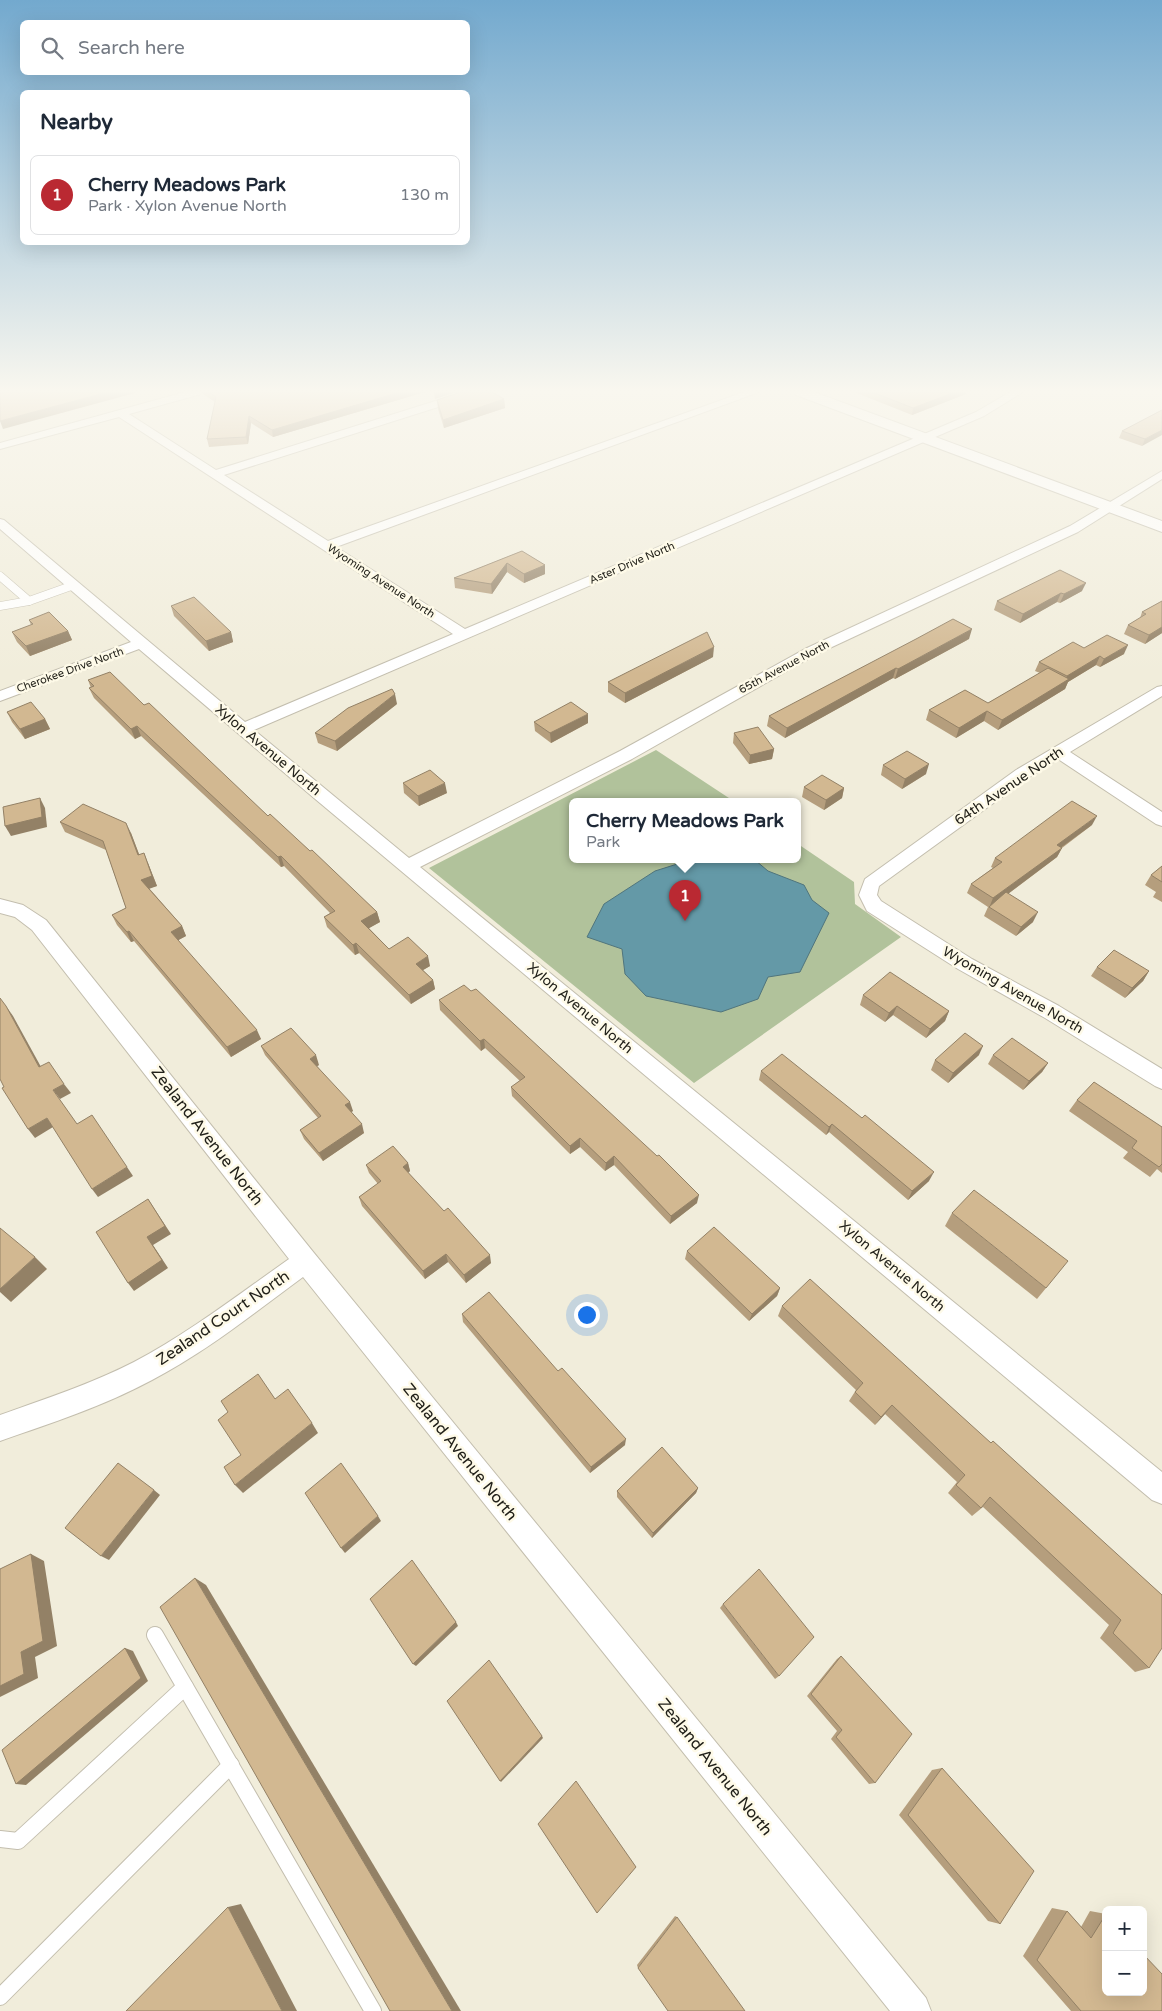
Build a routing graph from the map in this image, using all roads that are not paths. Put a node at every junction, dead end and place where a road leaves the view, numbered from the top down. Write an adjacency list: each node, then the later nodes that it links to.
1 (232, 486): 9 (street, Wyoming Avenue North)
2 (493, 486): 9 (street)
3 (814, 486): 14 (street, Aster Drive North)
4 (1049, 486): 6 (street)
5 (1143, 486): 6 (street, 65th Avenue North)
6 (1108, 508): 8 (street); 21 (street, 65th Avenue North)
7 (0, 523): 11 (street, Xylon Avenue North)
8 (1162, 527)
9 (326, 546): 14 (street, Wyoming Avenue North)
10 (0, 576): 12 (lane)
11 (74, 585): 12 (lane); 15 (street, Xylon Avenue North)
12 (29, 600): 13 (lane)
13 (0, 606)
14 (464, 635): 18 (street, Aster Drive North)
15 (141, 643): 17 (street, Cherokee Drive North); 18 (street, Xylon Avenue North)
16 (1162, 690): 19 (street, 64th Avenue North)
17 (0, 696)
18 (243, 729): 21 (street, Xylon Avenue North)
19 (1058, 752): 20 (street); 22 (street, 64th Avenue North)
20 (1162, 820)
21 (408, 866): 27 (street, Xylon Avenue North)
22 (868, 896): 24 (street, Wyoming Avenue North)
23 (0, 906): 25 (street, Zealand Avenue North)
24 (1162, 1080)
25 (305, 1261): 26 (street, Zealand Court North); 34 (street, Zealand Avenue North)
26 (0, 1428)
27 (1162, 1490)
28 (155, 1636): 29 (lane)
29 (185, 1688): 30 (lane); 31 (lane)
30 (231, 1766): 32 (lane); 33 (lane)
31 (0, 1839)
32 (0, 1997)
33 (373, 2011)
34 (913, 2011)

